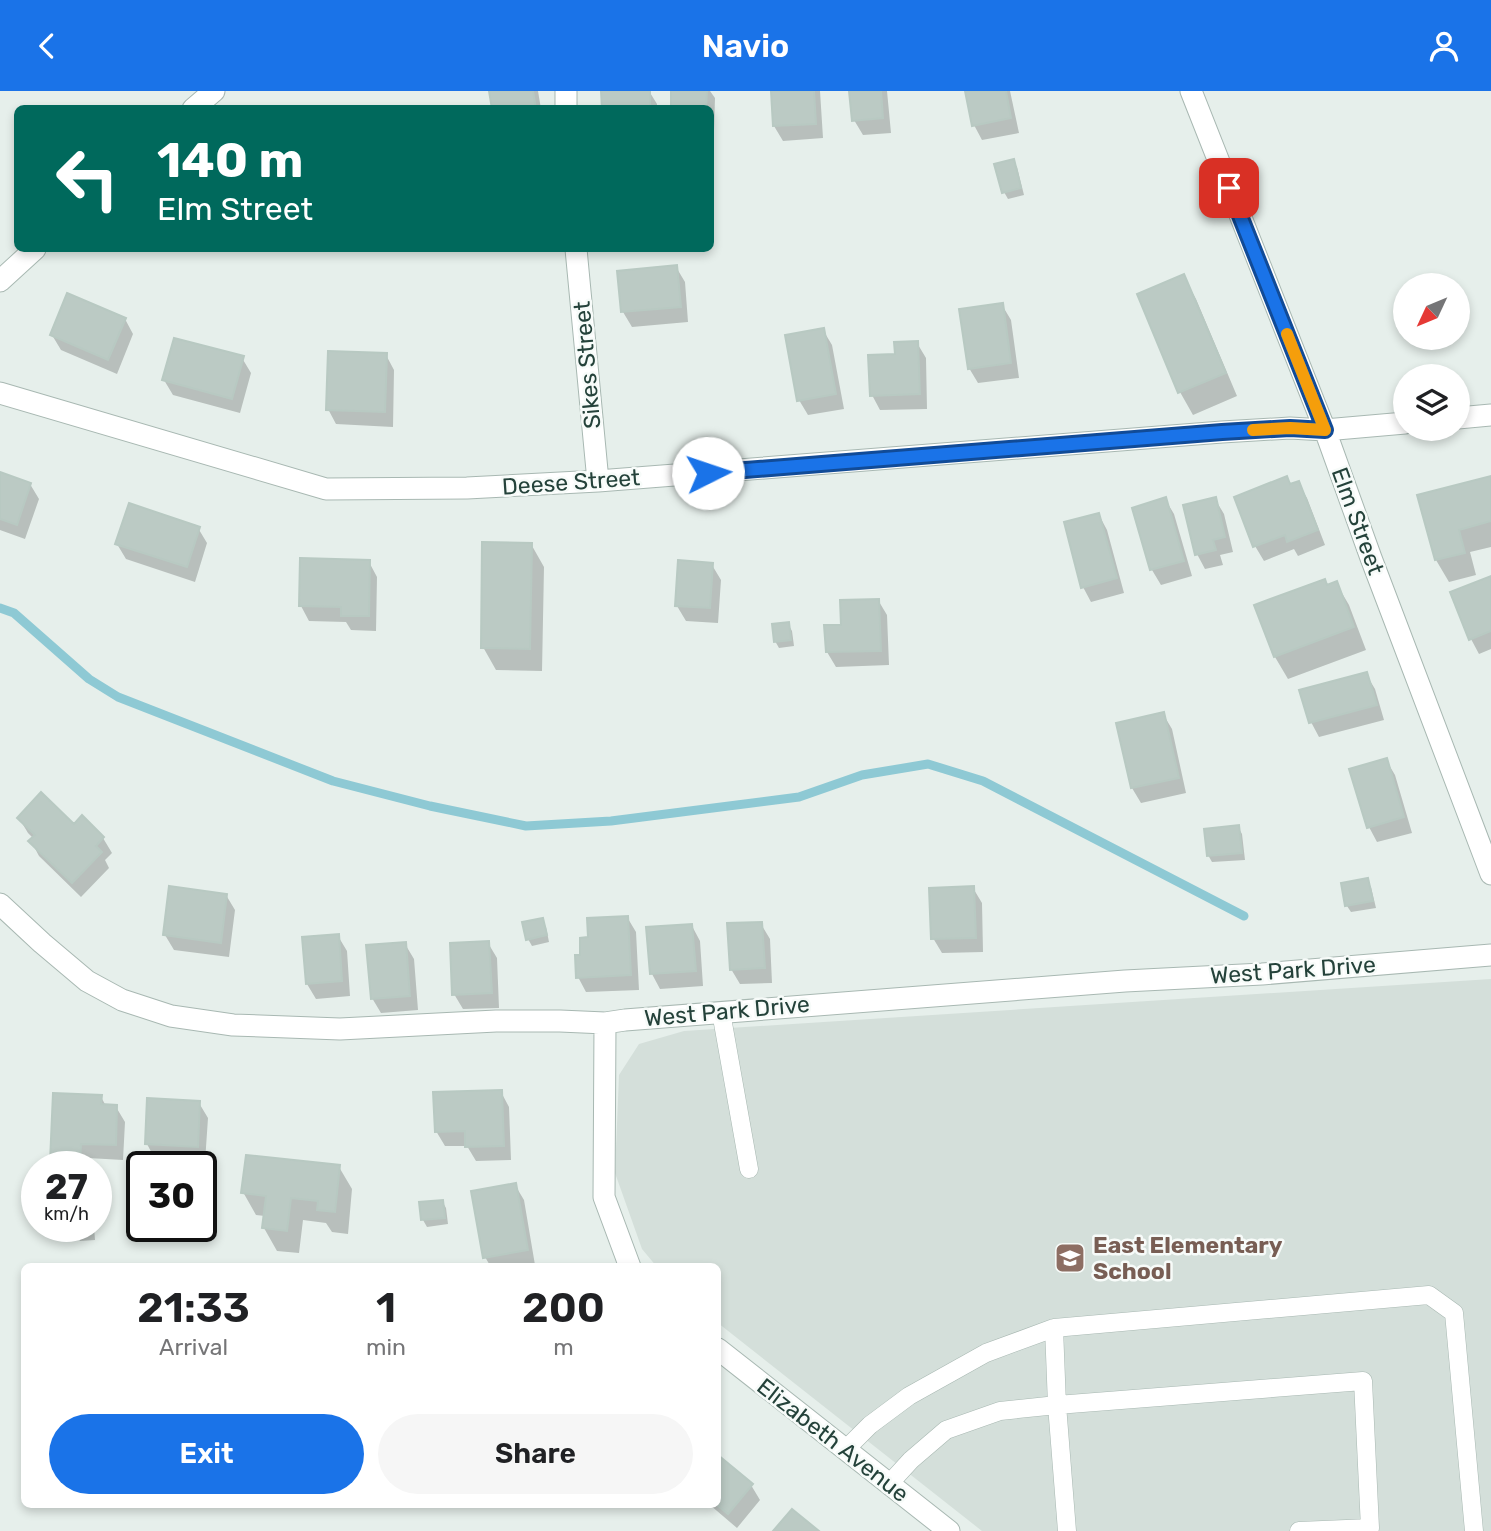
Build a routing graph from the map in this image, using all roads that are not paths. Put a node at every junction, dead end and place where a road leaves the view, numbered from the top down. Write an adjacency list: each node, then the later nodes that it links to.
1 (214, 91): 3 (street)
2 (1191, 91): 11 (street, Elm Street)
3 (198, 105)
4 (32, 252): 6 (street)
5 (576, 252): 12 (street, Sikes Street)
6 (0, 281)
7 (0, 393): 12 (street, Deese Street)
8 (1491, 415): 9 (street)
9 (1470, 417)
10 (1393, 424): 11 (street, Deese Street)
11 (1325, 430): 12 (street, Deese Street); 13 (street, Elm Street)
12 (598, 481)
13 (1491, 874)
14 (0, 904): 17 (street, West Park Drive)
15 (1491, 955): 16 (street, West Park Drive)
16 (721, 1012): 17 (street, West Park Drive); 18 (lane)
17 (605, 1023): 19 (street)
18 (749, 1169)
19 (629, 1263)
20 (1054, 1328): 22 (lane); 23 (lane); 28 (lane)
21 (721, 1351): 23 (street, Elizabeth Avenue)
22 (1057, 1405): 24 (lane); 26 (lane); 27 (lane)
23 (845, 1450): 24 (street, Elizabeth Avenue)
24 (889, 1484): 25 (street, Elizabeth Avenue)
25 (949, 1531)
26 (1067, 1531)
27 (1299, 1531)
28 (1474, 1531)

